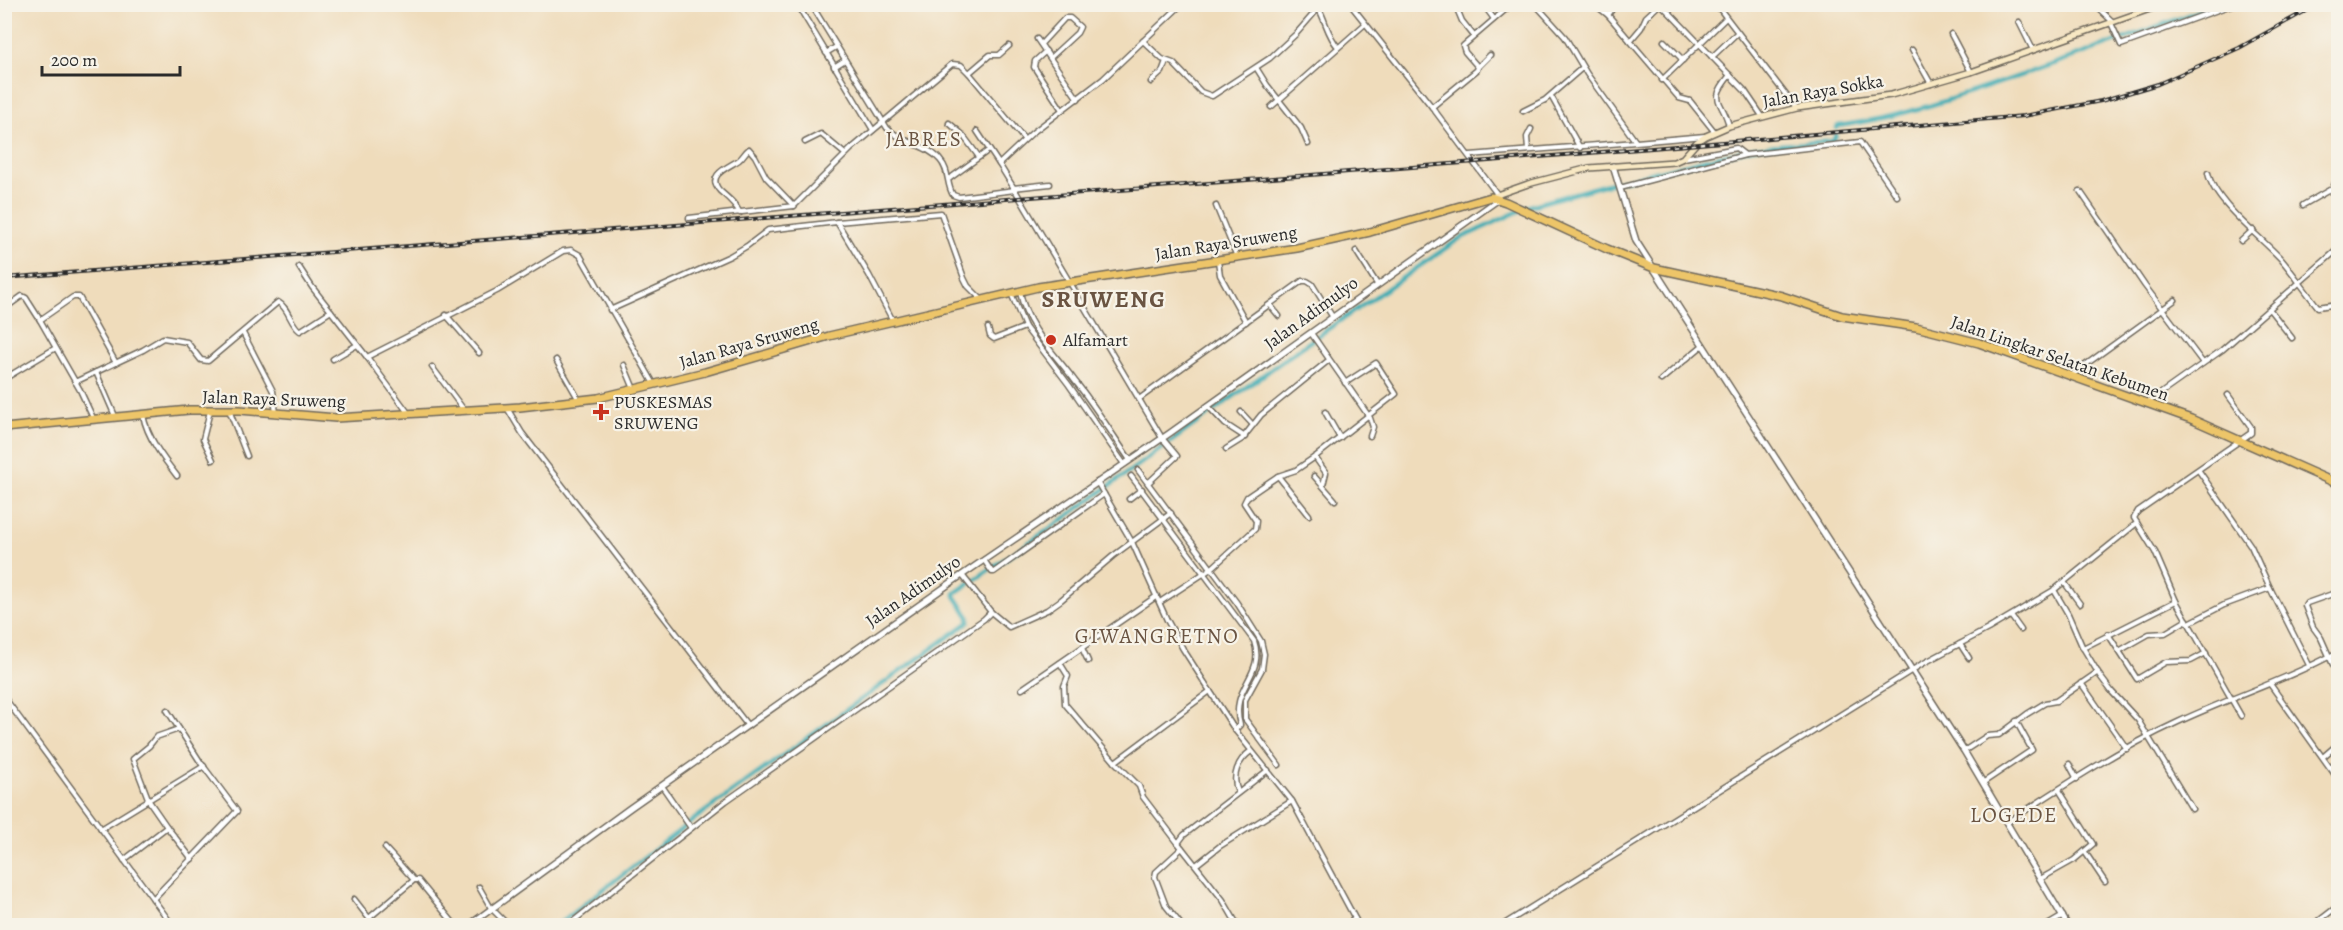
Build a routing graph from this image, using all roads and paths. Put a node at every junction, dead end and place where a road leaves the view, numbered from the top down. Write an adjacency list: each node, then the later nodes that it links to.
1 (797, 4): 39 (street)
2 (811, 4): 33 (street)
3 (1182, 4): 28 (street)
4 (1322, 4): 17 (street)
5 (1350, 4): 23 (street)
6 (1455, 4): 26 (street)
7 (1483, 4): 20 (street)
8 (1535, 4): 48 (street)
9 (1594, 4): 18 (street)
10 (1616, 4): 18 (street)
11 (1661, 4): 29 (street); 32 (street)
12 (1716, 4): 19 (street)
13 (2094, 4): 22 (street)
14 (2164, 4): 22 (main road, Jalan Raya Sokka)
15 (2234, 4): 22 (street)
16 (1509, 6): 20 (street)
17 (1318, 9): 35 (street); 49 (street)
18 (1608, 15): 29 (street)
19 (1726, 18): 24 (street); 32 (street)
20 (1494, 19): 26 (street)
21 (2019, 22): 38 (street)
22 (2112, 23): 38 (main road, Jalan Raya Sokka)
23 (1365, 24): 35 (street); 60 (street)
24 (1737, 33): 42 (street); 61 (street)
25 (1951, 33): 50 (street)
26 (1474, 36): 47 (street)
27 (1037, 39): 31 (street)
28 (1143, 41): 45 (street); 57 (street)
29 (1629, 41): 53 (street)
30 (1664, 41): 44 (street)
31 (1041, 44): 37 (street); 41 (street)
32 (1700, 44): 42 (street); 44 (street)
33 (836, 46): 39 (street); 43 (street)
34 (1009, 46): 51 (street)
35 (1338, 47): 58 (street)
36 (1912, 50): 55 (street)
37 (1046, 51): 41 (street); 62 (street)
38 (2033, 51): 50 (main road, Jalan Raya Sokka)
39 (826, 53): 46 (street)
40 (1490, 55): 47 (street)
41 (1051, 57): 57 (street)
42 (1712, 57): 52 (street)
43 (845, 60): 46 (street); 65 (street)
44 (1683, 60): 53 (street)
45 (1166, 61): 49 (street); 54 (street)
46 (834, 67): 69 (street)
47 (1478, 67): 60 (street)
48 (1582, 68): 56 (street); 75 (street)
49 (1257, 69): 58 (street)
50 (1971, 72): 55 (main road, Jalan Raya Sokka)
51 (969, 73): 65 (street); 73 (street)
52 (1730, 75): 64 (street); 67 (street)
53 (1662, 80): 71 (street)
54 (1151, 82)
55 (1931, 84): 61 (main road, Jalan Raya Sokka)
56 (1551, 96): 63 (street); 77 (street)
57 (1078, 99): 62 (street)
58 (1278, 100): 59 (street); 76 (street)
59 (1271, 107)
60 (1432, 107): 82 (street)
61 (1797, 108): 64 (main road, Jalan Raya Sokka)
62 (1062, 110): 73 (street)
63 (1523, 111)
64 (1762, 117): 67 (main road, Jalan Raya Sokka)
65 (883, 123): 69 (street); 88 (street)
66 (949, 123): 83 (street)
67 (1729, 126): 71 (main road, Jalan Raya Sokka)
68 (1531, 129): 79 (street)
69 (873, 130): 80 (street)
70 (977, 131): 78 (street)
71 (1714, 131): 72 (main road, Jalan Raya Sokka)
72 (1706, 136): 75 (street); 84 (main road, Jalan Raya Sokka)
73 (1024, 140): 85 (street)
74 (805, 142): 80 (street)
75 (1636, 142): 77 (street)
76 (1308, 144)
77 (1580, 148): 79 (street)
78 (990, 150): 83 (street); 85 (street)
79 (1528, 150): 82 (street)
80 (845, 154): 99 (street)
81 (1744, 154): 84 (street); 89 (street); 95 (street)
82 (1469, 155): 96 (street)
83 (979, 157): 88 (street)
84 (1683, 158): 86 (main road)
85 (999, 164): 93 (street)
86 (1613, 166): 89 (street); 96 (main road)
87 (2208, 173): 104 (street)
88 (949, 179): 93 (street)
89 (1618, 183): 111 (street)
90 (2335, 183): 92 (street)
91 (1050, 184): 93 (street)
92 (2333, 188): 97 (street); 98 (street)
93 (1014, 189): 112 (street)
94 (2080, 190): 120 (street)
95 (1897, 196)
96 (1496, 197): 108 (highway, Jalan Raya Sruweng); 111 (highway, Jalan Lingkar Selatan Kebumen); 113 (street, Jalan Adimulyo)
97 (2338, 200)
98 (2303, 205)
99 (794, 206): 101 (street); 101 (street)
100 (1216, 206): 108 (street)
101 (740, 213): 102 (street)
102 (689, 218)
103 (837, 222): 118 (street); 122 (street); 130 (street)
104 (2253, 230): 105 (street); 114 (street)
105 (2241, 241)
106 (2338, 249): 114 (street)
107 (1356, 251): 113 (street)
108 (1237, 258): 109 (highway, Jalan Raya Sruweng)
109 (1218, 261): 112 (highway, Jalan Raya Sruweng); 131 (street)
110 (299, 267): 124 (street)
111 (1654, 268): 138 (street); 150 (highway, Jalan Lingkar Selatan Kebumen)
112 (1068, 282): 115 (highway, Jalan Raya Sruweng); 160 (street)
113 (1377, 284): 128 (street, Jalan Adimulyo)
114 (2300, 284): 123 (street); 126 (street)
115 (1020, 291): 116 (highway, Jalan Raya Sruweng); 153 (street)
116 (1011, 293): 118 (highway, Jalan Raya Sruweng); 132 (street)
117 (2175, 300): 120 (street)
118 (983, 301): 130 (highway, Jalan Raya Sruweng)
119 (1270, 305): 127 (street); 128 (street); 131 (street)
120 (2161, 308): 146 (street); 150 (street)
121 (4, 309): 129 (street)
122 (610, 310): 125 (street); 156 (street)
123 (2270, 310): 136 (street); 146 (street)
124 (331, 311): 134 (street); 137 (street)
125 (446, 315): 140 (street); 141 (street)
126 (2338, 315)
127 (1279, 316)
128 (1332, 316): 135 (street, Jalan Adimulyo)
129 (40, 320): 139 (street); 145 (street)
130 (893, 321): 156 (highway, Jalan Raya Sruweng)
131 (1246, 322): 160 (street)
132 (1026, 327): 133 (street); 157 (street)
133 (988, 328)
134 (243, 333): 145 (street); 170 (street)
135 (1311, 333): 144 (street); 164 (street, Jalan Adimulyo)
136 (2292, 338)
137 (357, 345): 141 (street); 142 (street)
138 (1703, 345): 152 (street); 240 (street)
139 (54, 348): 151 (street); 154 (street)
140 (479, 353)
141 (367, 357): 171 (street)
142 (333, 359)
143 (556, 360): 161 (street)
144 (1329, 360): 155 (street); 176 (street)
145 (116, 363): 149 (street)
146 (2203, 363): 162 (street)
147 (624, 365): 158 (street)
148 (432, 367): 166 (street)
149 (96, 372): 154 (street); 173 (street)
150 (2069, 376): 162 (highway, Jalan Lingkar Selatan Kebumen)
151 (4, 379)
152 (1661, 380)
153 (1076, 381): 157 (street); 187 (street)
154 (75, 382): 175 (street)
155 (1345, 383): 174 (street); 174 (street)
156 (655, 384): 158 (highway, Jalan Raya Sruweng)
157 (1069, 386): 188 (street)
158 (634, 389): 161 (highway, Jalan Raya Sruweng)
159 (2228, 395): 182 (street)
160 (1139, 399): 181 (street)
161 (579, 400): 163 (highway, Jalan Raya Sruweng)
162 (2146, 403): 182 (highway, Jalan Lingkar Selatan Kebumen)
163 (507, 407): 166 (highway, Jalan Raya Sruweng); 258 (street)
164 (1210, 407): 179 (street); 181 (street, Jalan Adimulyo)
165 (229, 410): 167 (highway, Jalan Raya Sruweng); 170 (highway, Jalan Raya Sruweng); 184 (street)
166 (464, 410): 171 (highway, Jalan Raya Sruweng)
167 (210, 411): 172 (highway, Jalan Raya Sruweng); 186 (street)
168 (1241, 412): 176 (street)
169 (1325, 412): 180 (street)
170 (276, 413): 171 (highway, Jalan Raya Sruweng)
171 (409, 414)
172 (143, 415): 173 (highway, Jalan Raya Sruweng); 191 (street)
173 (115, 416): 175 (highway, Jalan Raya Sruweng)
174 (1369, 416): 178 (street); 180 (street)
175 (94, 421): 177 (highway, Jalan Raya Sruweng)
176 (1253, 424): 179 (street)
177 (4, 428)
178 (1370, 436)
179 (1245, 437): 183 (street)
180 (1340, 438): 185 (street)
181 (1163, 440): 187 (street, Jalan Adimulyo); 195 (street)
182 (2240, 440): 190 (street); 196 (highway, Jalan Lingkar Selatan Kebumen)
183 (1226, 449)
184 (247, 456)
185 (1315, 457): 193 (street); 197 (street)
186 (213, 460)
187 (1130, 461): 188 (street, Jalan Adimulyo)
188 (1124, 465): 198 (street, Jalan Adimulyo)
189 (1138, 470): 195 (street)
190 (2199, 471): 205 (street); 212 (street)
191 (177, 476)
192 (1131, 476): 199 (street)
193 (1278, 476): 203 (street); 208 (street)
194 (1314, 476): 197 (street)
195 (1148, 483): 202 (street)
196 (2338, 484)
197 (1323, 485): 201 (street)
198 (1101, 489): 206 (street); 207 (street, Jalan Adimulyo); 207 (street)
199 (1142, 489): 200 (street); 204 (street)
200 (1129, 499)
201 (1335, 500)
202 (1171, 513): 204 (street); 208 (street)
203 (1309, 515)
204 (1164, 518): 206 (street); 209 (street)
205 (2137, 523): 211 (street); 216 (street)
206 (1132, 542): 215 (street); 221 (street)
207 (984, 560): 210 (street, Jalan Adimulyo)
208 (1212, 568): 209 (street); 218 (street)
209 (1204, 574): 217 (street); 220 (street)
210 (962, 575): 221 (street); 258 (street, Jalan Adimulyo)
211 (2064, 582): 213 (street); 219 (street)
212 (2270, 588): 223 (street); 239 (street)
213 (2054, 590): 222 (street); 230 (street)
214 (2338, 592): 234 (street)
215 (1157, 596): 217 (street); 229 (street)
216 (2176, 601): 223 (street); 225 (street)
217 (1160, 602): 248 (street)
218 (1237, 603): 220 (street); 227 (street)
219 (2080, 604)
220 (1231, 608): 228 (street)
221 (991, 612): 282 (street)
222 (2011, 616): 224 (street); 226 (street)
223 (2188, 621): 231 (street); 233 (street)
224 (2021, 630)
225 (2108, 634): 230 (street); 231 (street)
226 (1960, 644): 235 (street); 240 (street)
227 (1263, 646): 228 (street); 243 (street)
228 (1256, 647): 241 (street)
229 (1082, 648): 236 (street); 237 (street)
230 (2083, 648): 242 (street)
231 (2119, 651): 233 (street)
232 (2338, 652): 234 (street)
233 (2206, 653): 250 (street)
234 (2331, 656): 238 (street); 239 (street); 244 (street)
235 (1969, 658)
236 (1089, 661)
237 (1060, 663): 247 (street); 267 (street)
238 (2338, 664)
239 (2309, 665): 246 (street)
240 (1912, 670): 265 (street); 313 (street)
241 (1254, 671): 243 (street); 251 (street)
242 (2098, 672): 245 (street); 261 (street)
243 (1260, 674): 252 (street)
244 (2338, 676)
245 (2081, 683): 255 (street); 263 (street)
246 (2270, 684): 250 (street); 266 (street)
247 (1022, 689)
248 (1210, 692): 260 (street); 267 (street)
249 (4, 697): 284 (street)
250 (2231, 699): 254 (street); 261 (street)
251 (1238, 700): 252 (street); 257 (street)
252 (1245, 700): 256 (street)
253 (167, 710): 259 (street)
254 (2241, 717)
255 (2016, 721): 265 (street); 274 (street)
256 (1245, 722): 257 (street); 269 (street)
257 (1240, 725): 260 (street)
258 (748, 726): 275 (street, Jalan Adimulyo)
259 (179, 729): 270 (street); 278 (street)
260 (1235, 730): 264 (street)
261 (2147, 736): 263 (street); 280 (street)
262 (2338, 744): 266 (street)
263 (2127, 749): 272 (street)
264 (1251, 751): 271 (street); 277 (street)
265 (1964, 751): 274 (street)
266 (2324, 756): 273 (street)
267 (1115, 762): 285 (street)
268 (2069, 764): 272 (street)
269 (1279, 765)
270 (204, 766): 278 (street); 289 (street)
271 (1269, 770): 277 (street); 279 (street)
272 (2077, 779): 276 (street)
273 (2338, 779)
274 (1984, 782): 281 (street)
275 (662, 787): 282 (street); 299 (street, Jalan Adimulyo)
276 (2060, 790): 281 (street); 288 (street)
277 (1238, 792): 285 (street)
278 (149, 801): 283 (street); 284 (street)
279 (1292, 801): 291 (street); 302 (street)
280 (2192, 809)
281 (2008, 822): 292 (street)
282 (690, 827): 308 (street)
283 (167, 828): 289 (street); 290 (street)
284 (101, 829): 290 (street)
285 (1178, 843): 287 (street)
286 (385, 848): 293 (street)
287 (1182, 848): 291 (street); 309 (street)
288 (2085, 852): 292 (street); 294 (street)
289 (192, 859): 296 (street)
290 (124, 860): 296 (street)
291 (1196, 866): 310 (street)
292 (2042, 878): 300 (street)
293 (414, 880): 301 (street); 305 (street)
294 (2105, 882)
295 (479, 887): 299 (street)
296 (153, 899): 303 (street)
297 (354, 899): 301 (street)
298 (2338, 906): 316 (street)
299 (491, 908): 306 (street, Jalan Adimulyo); 307 (street)
300 (2063, 916): 314 (street); 315 (street)
301 (369, 918): 304 (street)
302 (1355, 919): 311 (street); 312 (street)
303 (173, 926)
304 (375, 926)
305 (456, 926)
306 (468, 926)
307 (509, 926)
308 (567, 926)
309 (1182, 926)
310 (1238, 926)
311 (1344, 926)
312 (1359, 926)
313 (1501, 926)
314 (2046, 926)
315 (2068, 926)
316 (2312, 926)

